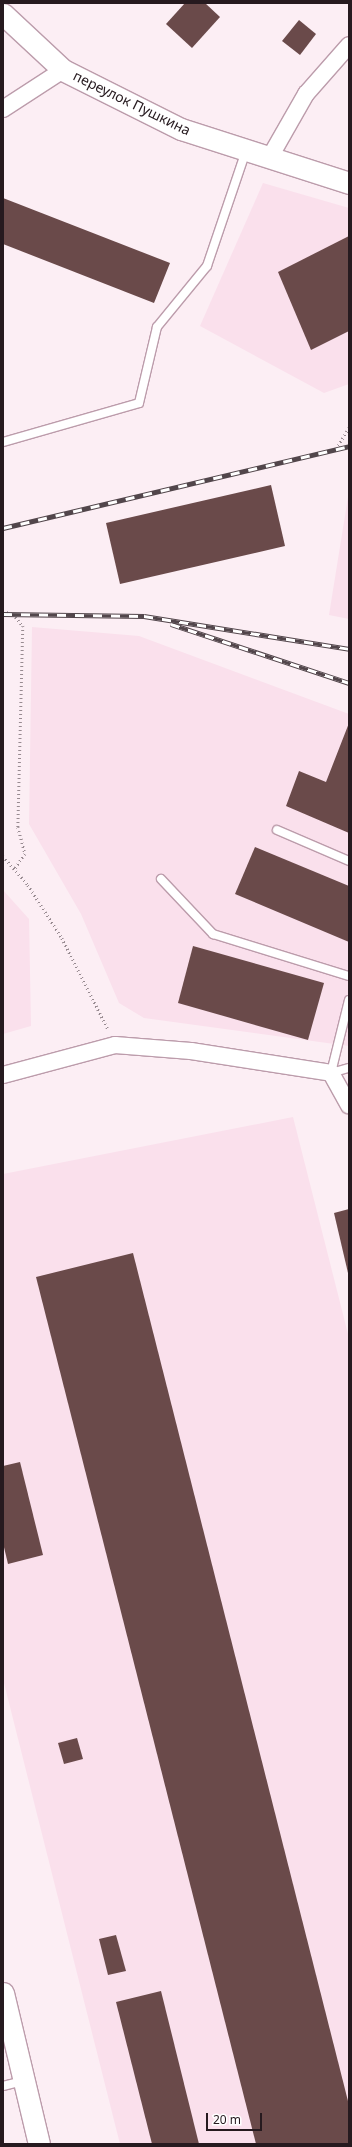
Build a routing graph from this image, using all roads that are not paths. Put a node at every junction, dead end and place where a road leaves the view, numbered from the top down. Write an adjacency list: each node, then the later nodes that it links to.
1 (3, 14): 3 (street, переулок Пушкина)
2 (349, 45): 6 (street)
3 (63, 70): 4 (street); 5 (street, переулок Пушкина)
4 (3, 109)
5 (246, 150): 6 (street, переулок Пушкина); 8 (lane)
6 (270, 157): 7 (street, переулок Пушкина)
7 (349, 183)
8 (3, 442)
9 (277, 830): 10 (lane)
10 (349, 861)
11 (161, 879): 12 (lane)
12 (349, 976)
13 (349, 1000): 15 (lane)
14 (349, 1068): 15 (lane)
15 (331, 1073): 16 (street); 17 (street)
16 (3, 1075)
17 (349, 1105)
18 (3, 1993): 19 (street)
19 (24, 2081): 20 (lane); 21 (street)
20 (3, 2086)
21 (39, 2144)

